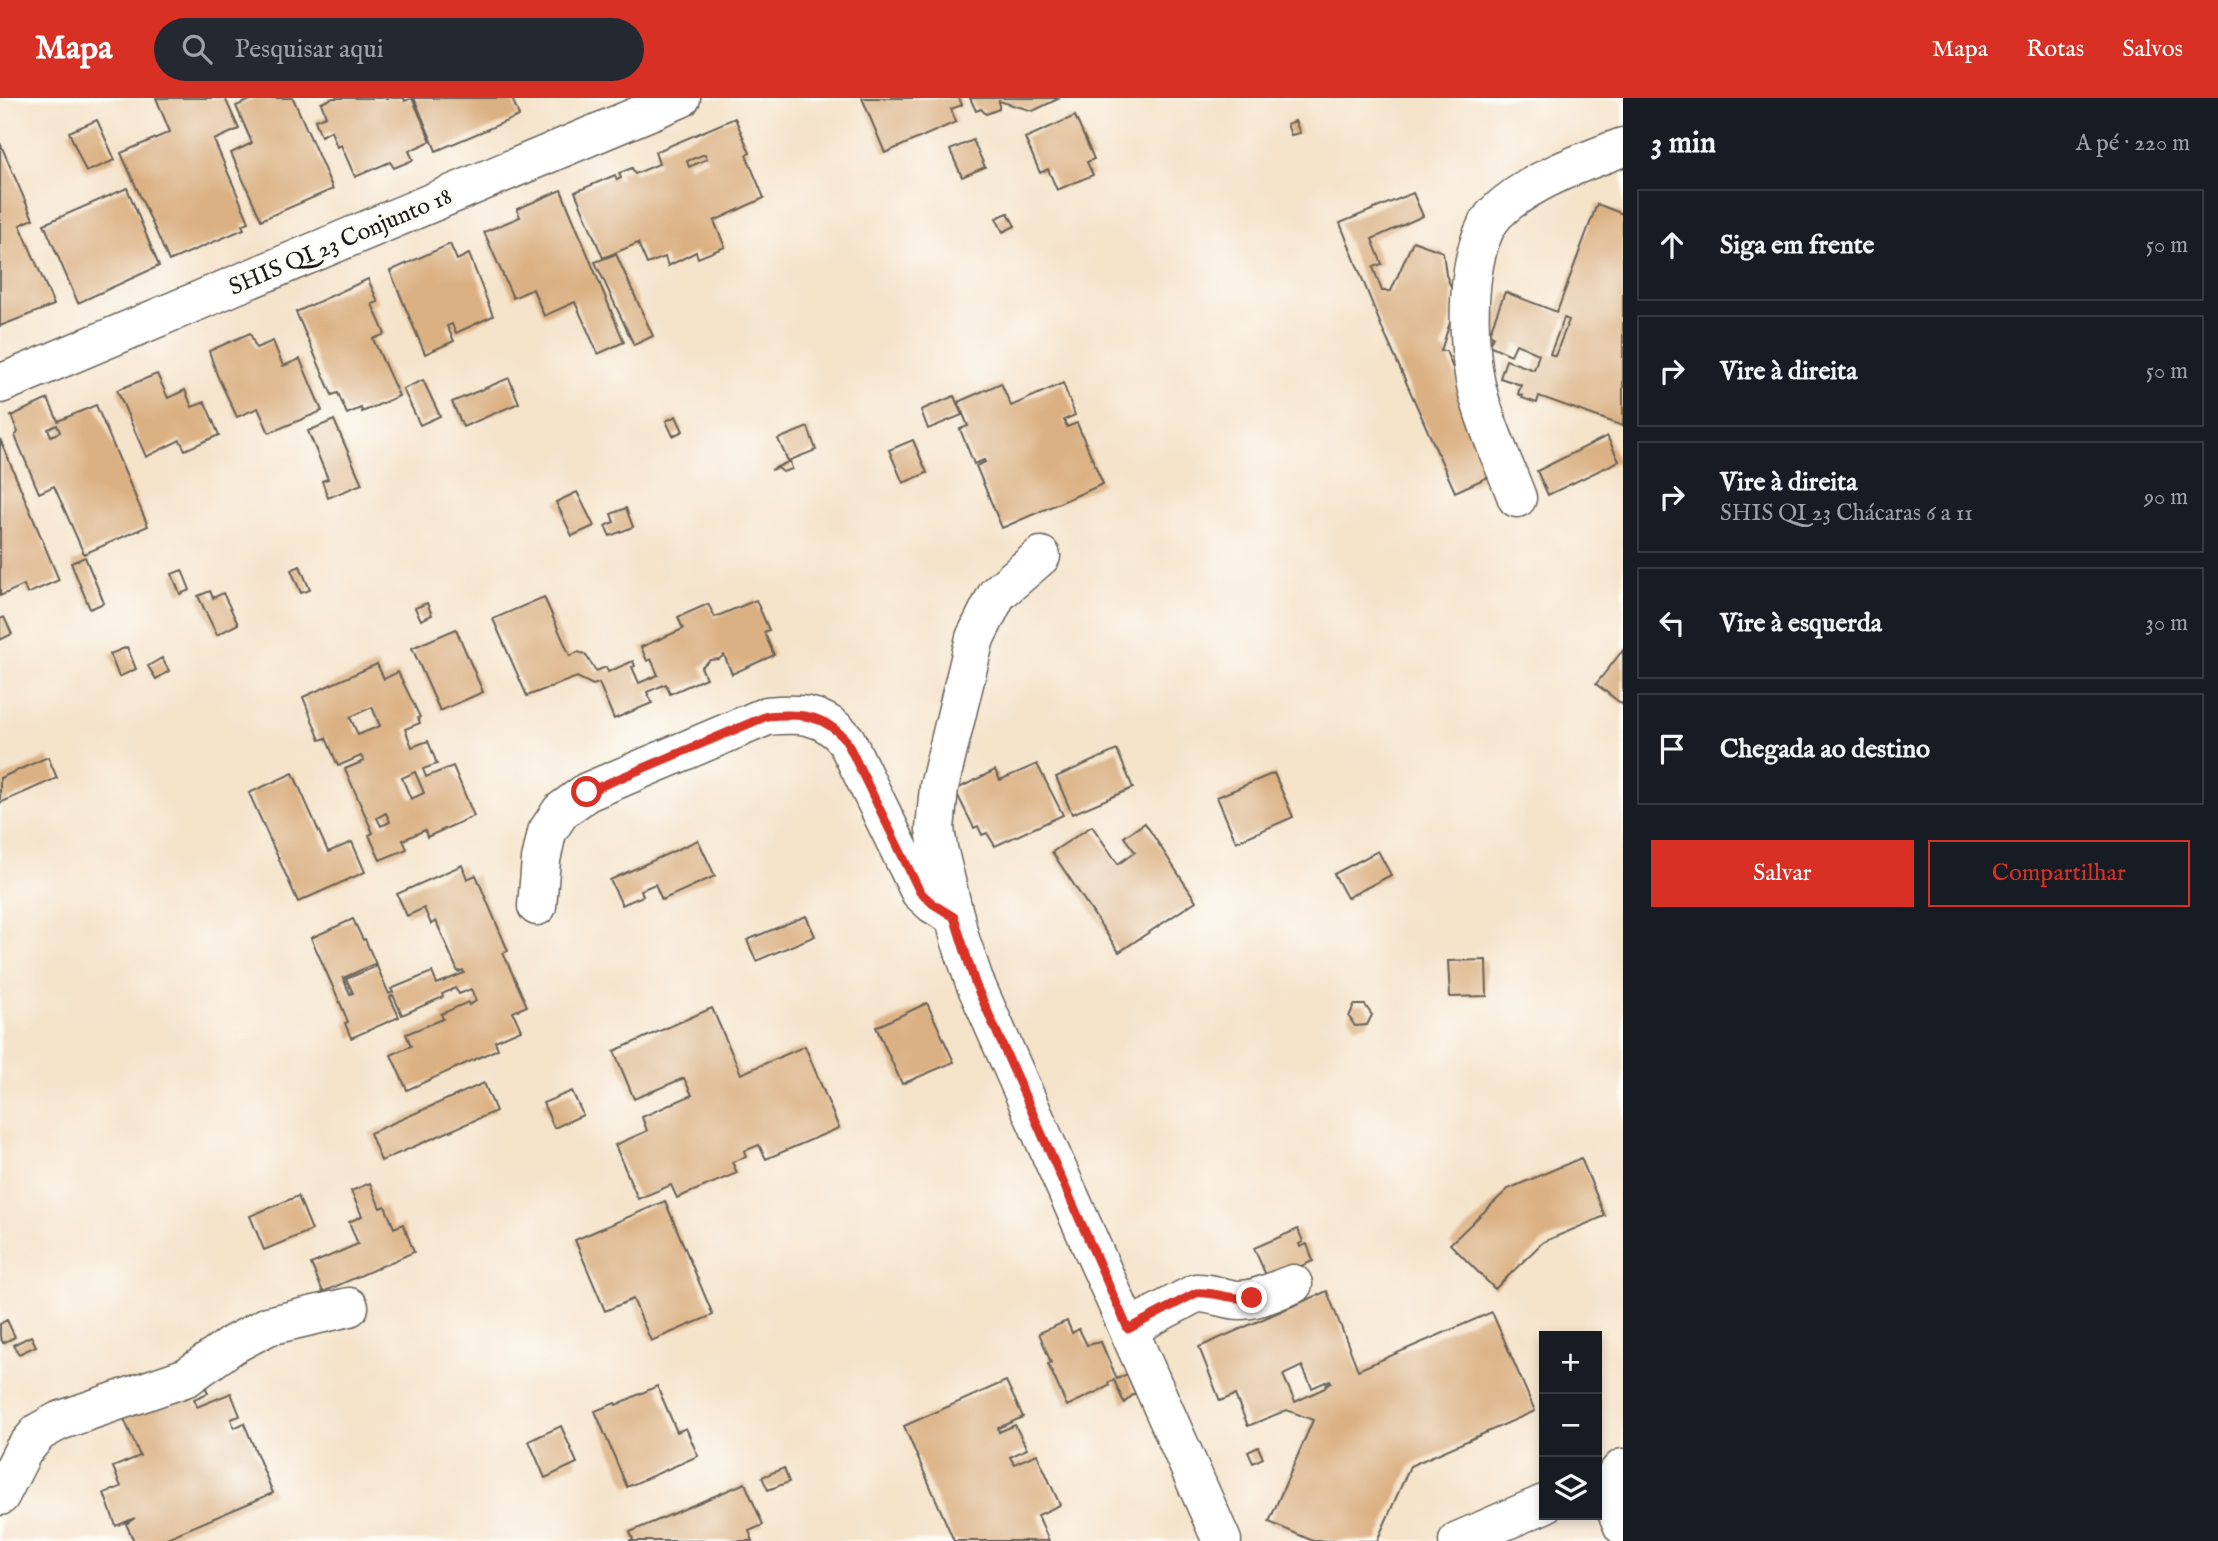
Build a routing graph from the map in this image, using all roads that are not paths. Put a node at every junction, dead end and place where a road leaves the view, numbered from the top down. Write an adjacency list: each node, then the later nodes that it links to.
1 (681, 98): 3 (street, SHIS QI 23 Conjunto 18)
2 (1623, 147): 4 (street)
3 (0, 384)
4 (1517, 498)
5 (1041, 555): 7 (street)
6 (537, 906): 7 (street)
7 (954, 917): 10 (street)
8 (1293, 1284): 10 (street)
9 (349, 1307): 12 (street)
10 (1128, 1329): 15 (street)
11 (1611, 1477): 14 (street)
12 (0, 1496)
13 (1539, 1506): 16 (street)
14 (1623, 1526)
15 (1222, 1541)
16 (1458, 1541)

